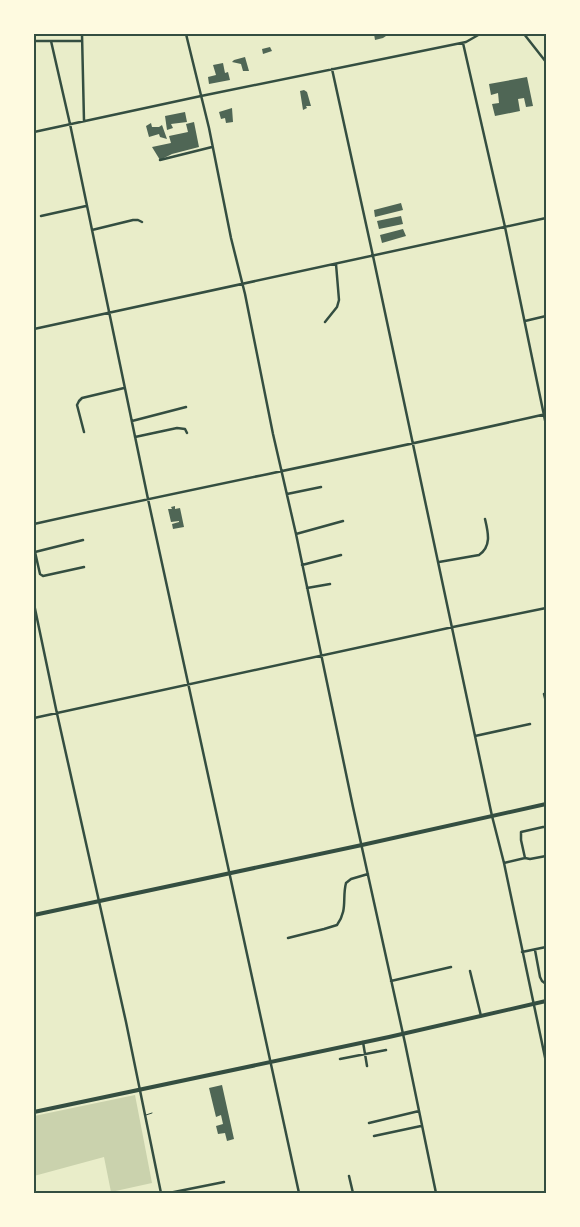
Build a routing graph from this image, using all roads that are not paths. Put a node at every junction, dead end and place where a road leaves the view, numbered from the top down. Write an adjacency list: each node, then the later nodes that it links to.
1 (82, 34): 7 (street)
2 (186, 34): 11 (street)
3 (480, 34): 8 (street)
4 (524, 34): 9 (street)
5 (34, 41): 6 (street)
6 (51, 41): 7 (street); 13 (street)
7 (82, 41): 12 (street)
8 (463, 43): 10 (street); 21 (street)
9 (546, 60)
10 (332, 69): 11 (street); 23 (street)
11 (201, 96): 12 (street); 15 (street)
12 (84, 121): 13 (street)
13 (70, 124): 14 (street); 17 (street)
14 (34, 132)
15 (212, 147): 16 (street); 25 (street)
16 (160, 160)
17 (87, 206): 18 (street); 22 (street)
18 (41, 216)
19 (546, 218): 21 (street)
20 (142, 222): 22 (street)
21 (505, 227): 23 (street); 28 (street)
22 (92, 230): 26 (street)
23 (373, 256): 24 (street); 39 (street)
24 (336, 264): 25 (street); 29 (street)
25 (242, 284): 26 (street); 40 (street)
26 (109, 313): 30 (street); 31 (street)
27 (546, 316): 28 (street)
28 (524, 321): 33 (street)
29 (326, 322)
30 (34, 329)
31 (125, 388): 34 (street); 36 (street)
32 (186, 407): 34 (street)
33 (545, 414): 35 (street); 39 (street)
34 (132, 421): 38 (street)
35 (546, 425)
36 (84, 432)
37 (187, 433): 38 (street)
38 (135, 437): 43 (street)
39 (414, 444): 40 (street); 51 (street)
40 (282, 471): 42 (street); 43 (street)
41 (321, 486): 42 (street)
42 (287, 494): 47 (street)
43 (148, 498): 46 (street); 60 (street)
44 (485, 519): 51 (street)
45 (343, 521): 47 (street)
46 (34, 524)
47 (296, 534): 52 (street)
48 (83, 540): 49 (street)
49 (35, 552): 53 (street)
50 (341, 555): 52 (street)
51 (439, 562): 58 (street)
52 (302, 565): 55 (street)
53 (84, 567)
54 (330, 584): 55 (street)
55 (307, 588): 59 (street)
56 (34, 604): 63 (street)
57 (546, 608): 58 (street)
58 (453, 627): 59 (street); 66 (street)
59 (321, 656): 60 (street); 70 (street)
60 (189, 684): 63 (street); 74 (street)
61 (544, 694): 62 (street)
62 (546, 702)
63 (57, 713): 64 (street); 76 (street)
64 (34, 718)
65 (530, 724): 66 (street)
66 (475, 736): 68 (street)
67 (546, 804): 68 (main road)
68 (492, 816): 70 (main road); 73 (street)
69 (546, 827): 72 (street)
70 (362, 845): 74 (main road); 75 (street)
71 (546, 856): 72 (street)
72 (525, 858): 73 (street)
73 (504, 863): 81 (street)
74 (230, 872): 76 (main road); 94 (street)
75 (368, 874): 78 (street); 84 (street)
76 (99, 901): 77 (main road); 97 (street)
77 (34, 915)
78 (288, 938)
79 (546, 947): 80 (street)
80 (535, 950): 81 (street); 85 (street)
81 (522, 952): 87 (street)
82 (451, 967): 84 (street)
83 (470, 971): 88 (street)
84 (391, 981): 89 (street)
85 (546, 984)
86 (546, 1001): 87 (main road)
87 (534, 1004): 88 (main road); 95 (street)
88 (481, 1016): 89 (main road)
89 (403, 1033): 90 (main road); 98 (street)
90 (363, 1042): 92 (street); 94 (main road)
91 (386, 1050): 92 (street)
92 (365, 1054): 93 (street); 96 (street)
93 (340, 1058)
94 (272, 1061): 97 (main road); 109 (street)
95 (546, 1062)
96 (367, 1066)
97 (140, 1089): 99 (main road); 101 (street)
98 (419, 1111): 102 (street); 103 (street)
99 (34, 1112)
100 (152, 1114): 101 (lane)
101 (145, 1115): 107 (street)
102 (369, 1123)
103 (422, 1126): 104 (street); 111 (street)
104 (374, 1136)
105 (349, 1176): 110 (street)
106 (224, 1182): 108 (street)
107 (161, 1193)
108 (170, 1193)
109 (299, 1193)
110 (353, 1193)
111 (436, 1193)

